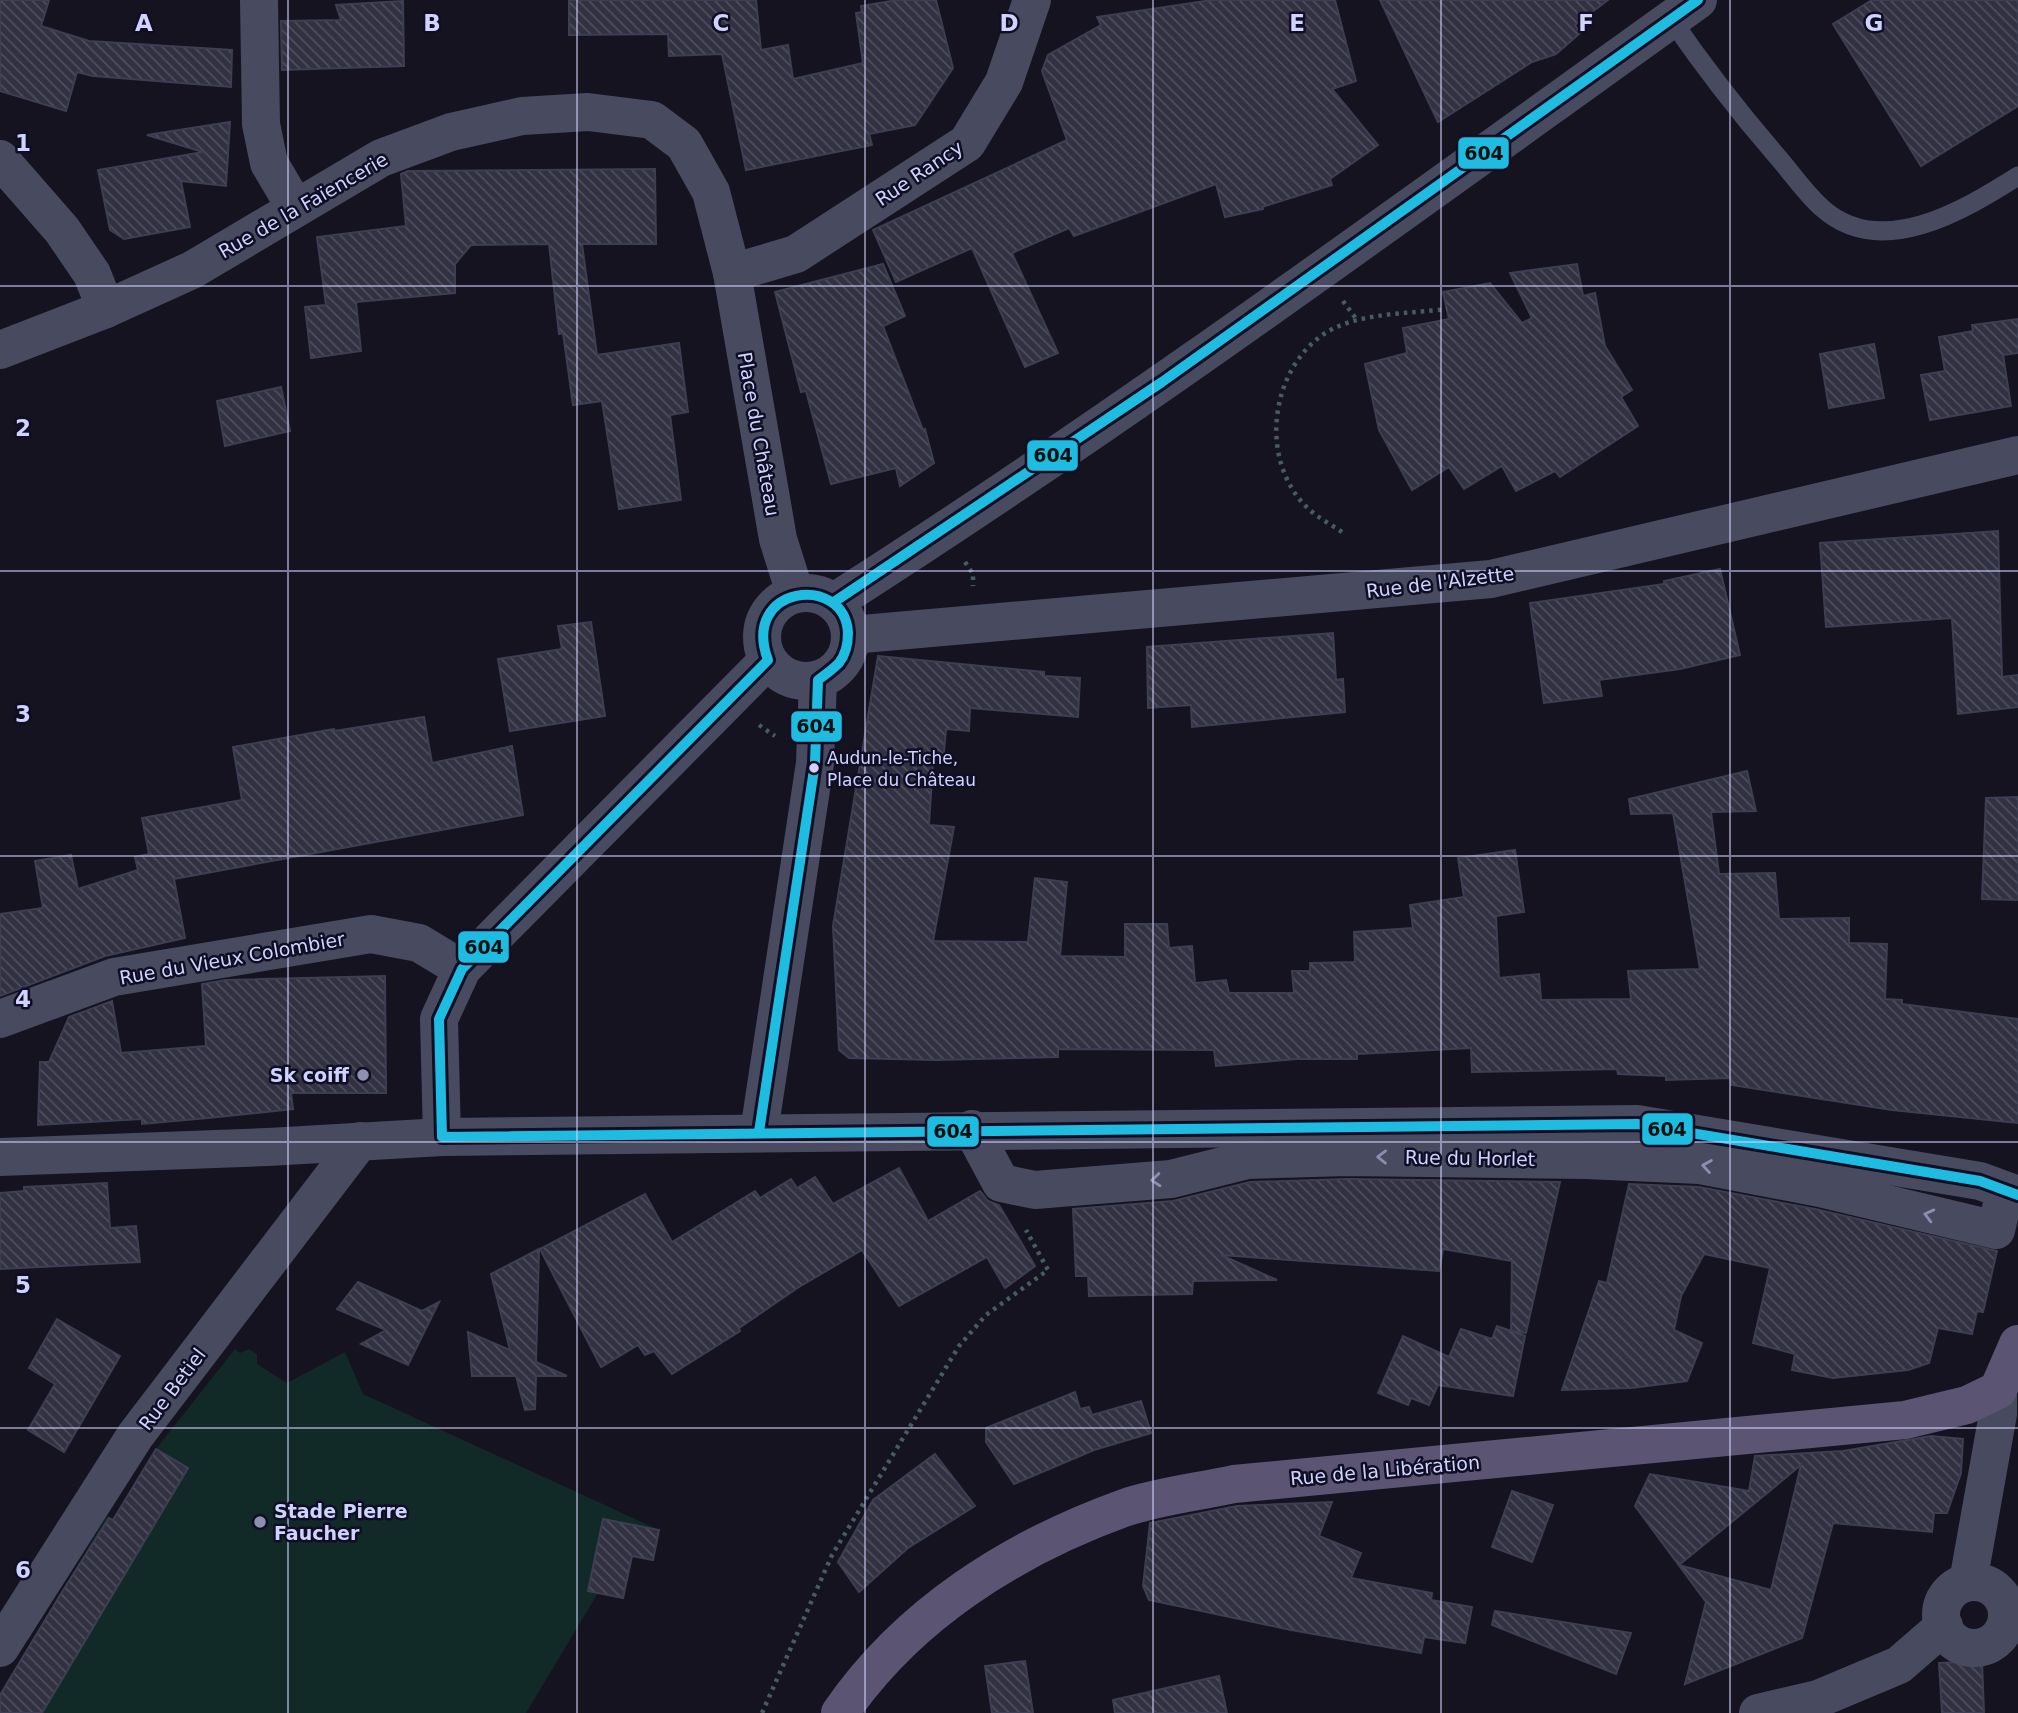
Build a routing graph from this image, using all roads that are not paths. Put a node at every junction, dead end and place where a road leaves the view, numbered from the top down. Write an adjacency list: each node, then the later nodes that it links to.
1 (259, 0): 6 (street)
2 (1032, 0): 7 (street, Rue Rancy)
3 (1684, 10): 5 (lane); 12 (street)
4 (0, 159): 8 (street)
5 (2018, 176)
6 (295, 207): 7 (street, Rue de la Faïencerie); 8 (street, Rue de la Faïencerie)
7 (732, 273): 11 (street, Place du Château)
8 (106, 309): 9 (street, Rue de la Faïencerie)
9 (0, 350)
10 (2018, 455): 12 (street, Rue de l'Alzette)
11 (795, 593): 12 (street); 13 (street)
12 (843, 619): 14 (street)
13 (768, 660): 14 (street); 15 (street)
14 (818, 680): 18 (street)
15 (462, 969): 16 (street, Rue du Vieux Colombier); 19 (street)
16 (0, 1019)
17 (972, 1129): 18 (street); 22 (street); 22 (street, Rue du Horlet, one-way to 17)
18 (759, 1132): 19 (street)
19 (442, 1137): 20 (street)
20 (360, 1141): 21 (street); 28 (street, Rue Betiel)
21 (0, 1157)
22 (2011, 1194)
23 (2018, 1344): 24 (main road)
24 (1998, 1390): 25 (street); 29 (main road, Rue de la Libération)
25 (1968, 1582): 26 (street); 27 (street)
26 (2012, 1625): 27 (street)
27 (1944, 1626): 30 (street)
28 (0, 1648)
29 (840, 1713)
30 (1758, 1713)

